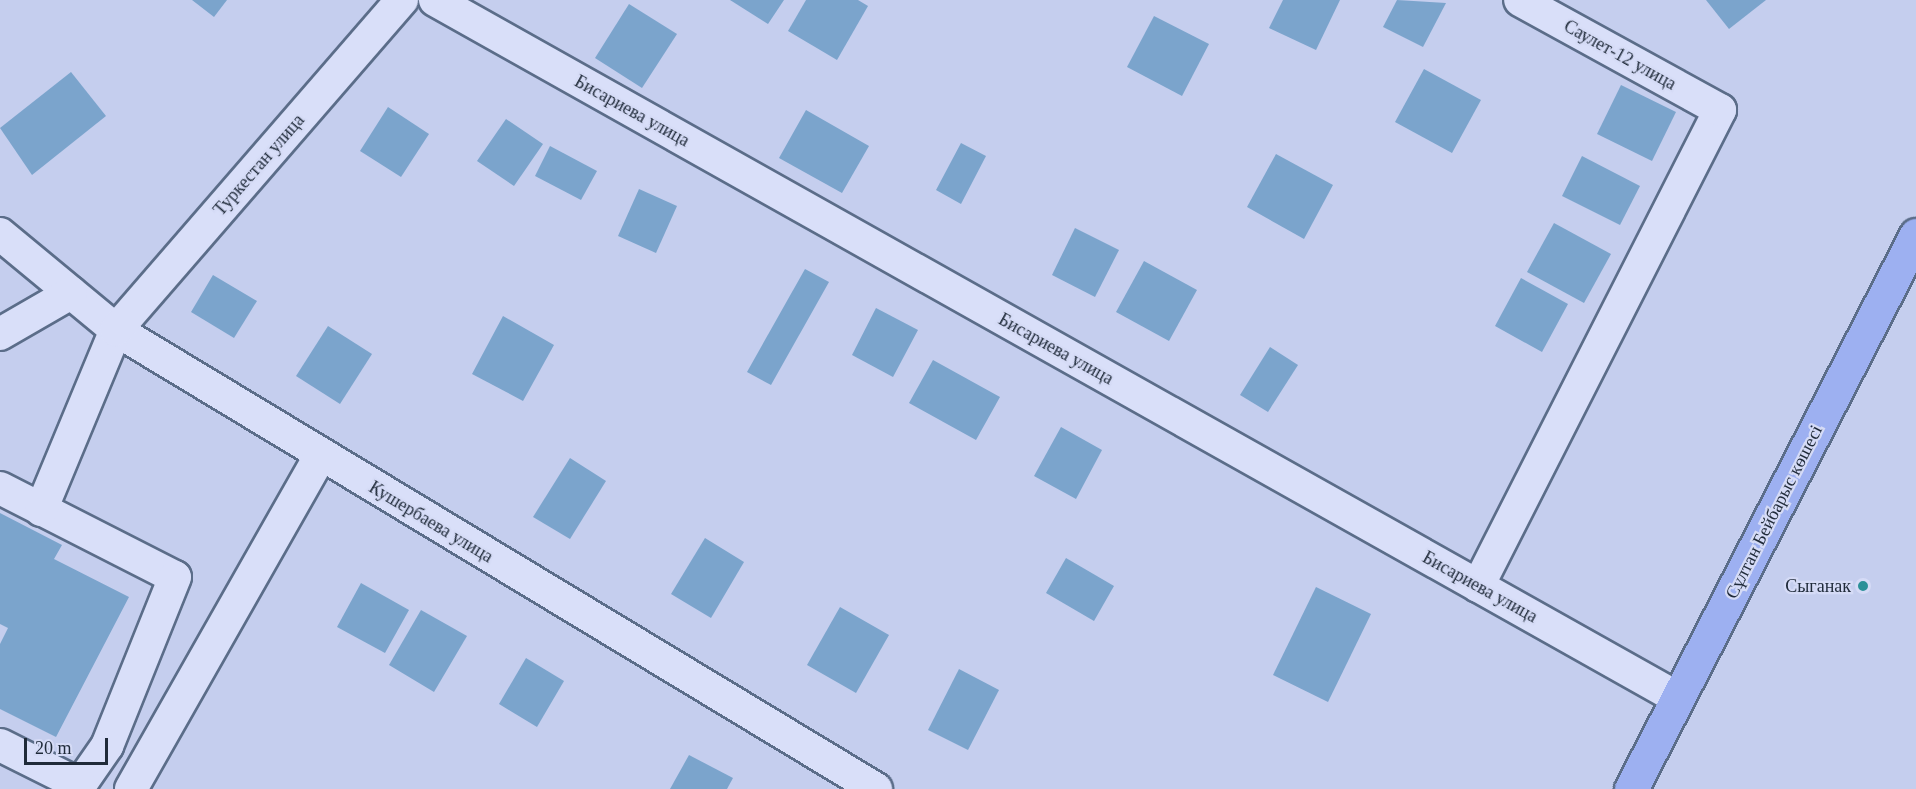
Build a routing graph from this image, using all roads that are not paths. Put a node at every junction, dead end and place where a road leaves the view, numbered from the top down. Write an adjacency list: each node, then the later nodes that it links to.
1 (402, 0): 7 (street, Туркестан улица)
2 (435, 0): 12 (street, Бисариева улица)
3 (1520, 0): 12 (street, Саулет-12 улица)
4 (0, 234): 6 (street, Кушербаева улица)
5 (1916, 235): 13 (main road, Сұлтан Бейбарыс көшесі)
6 (71, 293): 7 (street, Кушербаева улица); 8 (street)
7 (116, 330): 9 (street, Кушербаева улица); 11 (street, Туркестан улица)
8 (0, 334)
9 (321, 455): 15 (street, Кушербаева улица); 16 (street)
10 (0, 488): 11 (street)
11 (41, 510): 14 (street)
12 (1478, 586): 13 (street, Бисариева улица)
13 (1678, 698): 17 (main road, Сұлтан Бейбарыс көшесі)
14 (0, 745)
15 (863, 786)
16 (131, 789)
17 (1631, 789)

